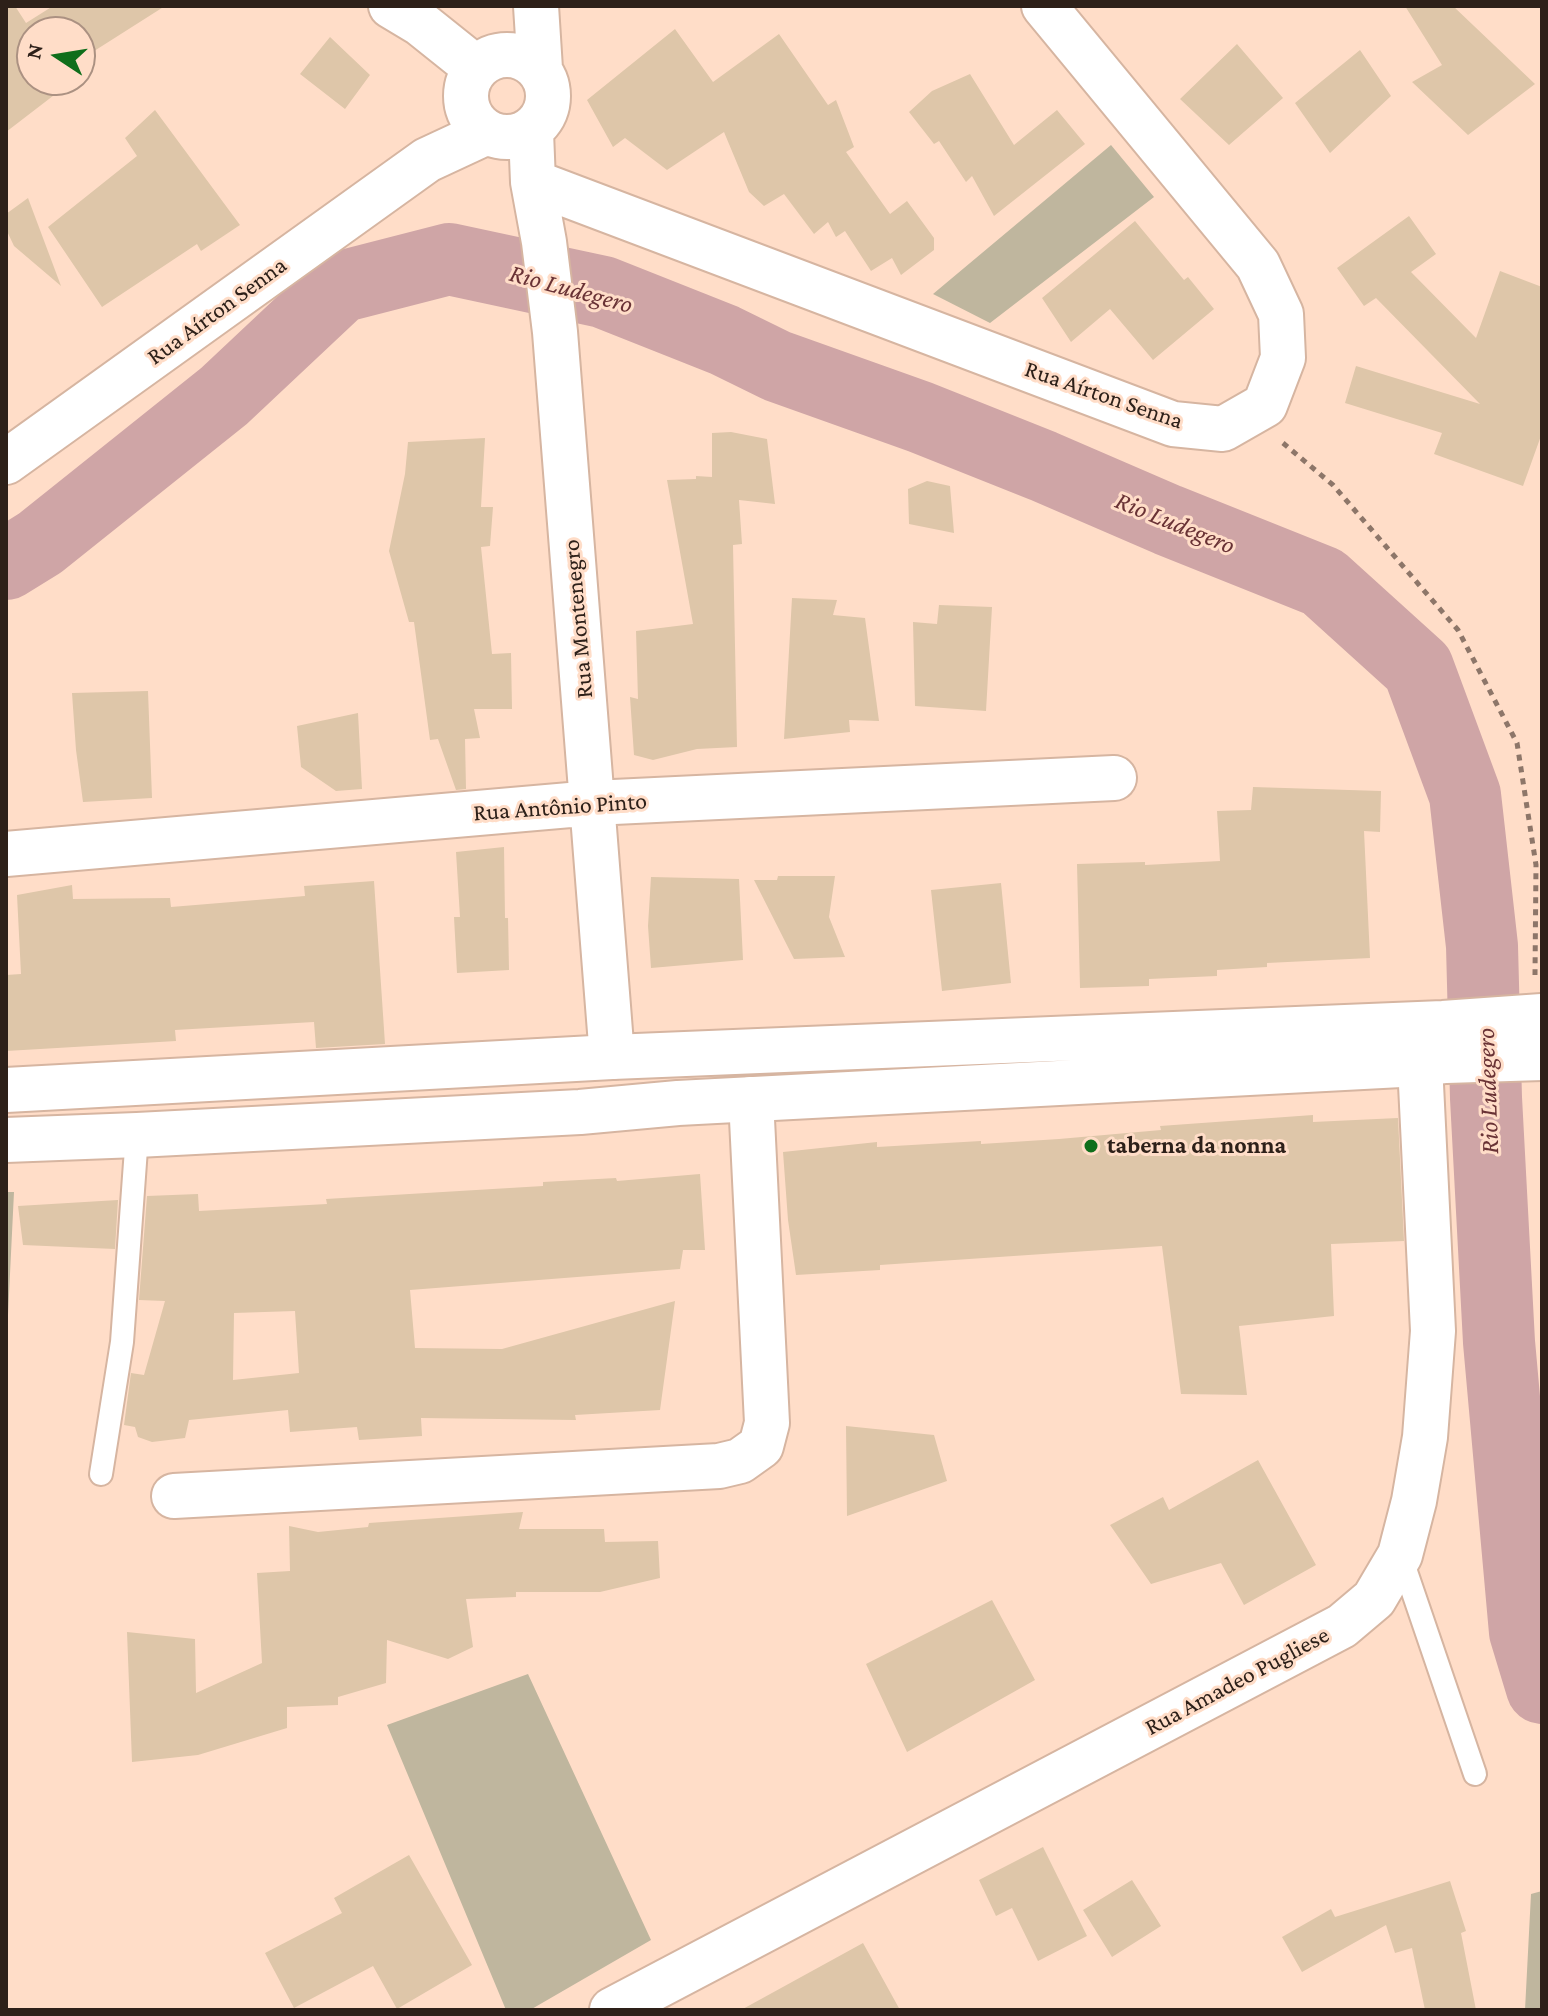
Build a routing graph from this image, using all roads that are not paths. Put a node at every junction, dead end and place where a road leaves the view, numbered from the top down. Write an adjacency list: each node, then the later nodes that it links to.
1 (391, 6): 5 (street)
2 (508, 6): 5 (street)
3 (536, 6): 6 (street)
4 (1044, 6): 8 (street, Rua Aírton Senna)
5 (486, 62): 6 (street); 7 (street)
6 (540, 69): 7 (street)
7 (498, 129): 8 (street, Rua Montenegro); 9 (street, Rua Aírton Senna)
8 (533, 182): 11 (street, Rua Montenegro)
9 (6, 462)
10 (1114, 778): 11 (street, Rua Antônio Pinto)
11 (593, 803): 12 (street, Rua Antônio Pinto); 15 (street, Rua Montenegro)
12 (6, 854)
13 (1540, 1030): 14 (street)
14 (1436, 1050): 15 (street); 17 (street); 22 (street, Rua Amadeo Pugliese)
15 (612, 1057): 16 (street)
16 (6, 1090)
17 (751, 1099): 18 (street); 21 (street)
18 (137, 1135): 19 (street); 20 (lane)
19 (6, 1140)
20 (101, 1474)
21 (174, 1496)
22 (1400, 1555): 23 (lane); 24 (street, Rua Amadeo Pugliese)
23 (1475, 1774)
24 (612, 2010)

